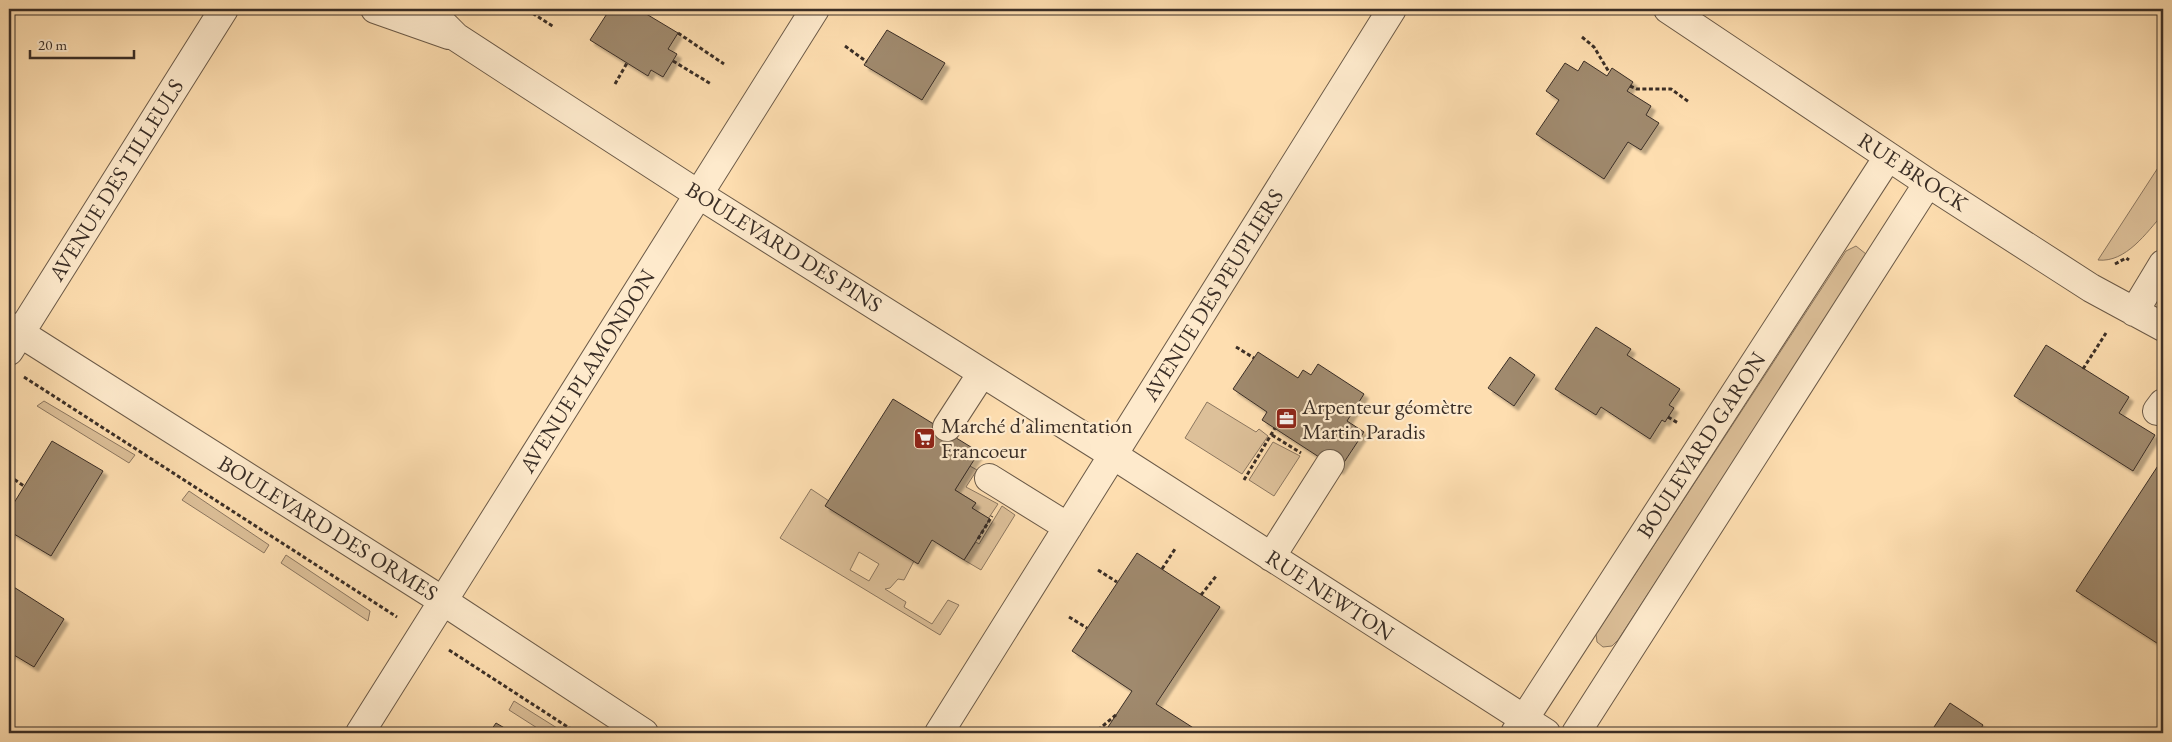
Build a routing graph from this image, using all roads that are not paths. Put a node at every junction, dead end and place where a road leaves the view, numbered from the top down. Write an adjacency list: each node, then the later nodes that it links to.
1 (224, 9): 14 (street, AVENUE DES TILLEULS)
2 (375, 9): 7 (street, BOULEVARD DES PINS)
3 (428, 9): 7 (street, BOULEVARD DES PINS)
4 (814, 9): 10 (street, AVENUE PLAMONDON)
5 (1392, 9): 17 (street, AVENUE DES PEUPLIERS)
6 (1668, 9): 8 (street, RUE BROCK)
7 (456, 37): 10 (street, BOULEVARD DES PINS)
8 (1888, 157): 9 (street, RUE BROCK); 23 (street, BOULEVARD GARON)
9 (1928, 183): 12 (street, RUE BROCK); 27 (street)
10 (698, 194): 15 (street, BOULEVARD DES PINS); 22 (street, AVENUE PLAMONDON)
11 (2163, 264): 12 (street)
12 (2134, 312): 13 (street, RUE BROCK)
13 (2163, 327)
14 (14, 345): 22 (street, BOULEVARD DES ORMES)
15 (982, 373): 16 (street); 17 (street, BOULEVARD DES PINS)
16 (948, 427)
17 (1114, 455): 20 (street, AVENUE DES PEUPLIERS); 21 (street, RUE NEWTON)
18 (1330, 464): 21 (street)
19 (989, 478): 20 (street)
20 (1068, 527): 26 (street, AVENUE DES PEUPLIERS)
21 (1271, 557): 23 (street, RUE NEWTON)
22 (443, 601): 24 (street, AVENUE PLAMONDON); 25 (street, BOULEVARD DES ORMES)
23 (1528, 729)
24 (360, 733)
25 (644, 733)
26 (939, 733)
27 (1576, 733)

